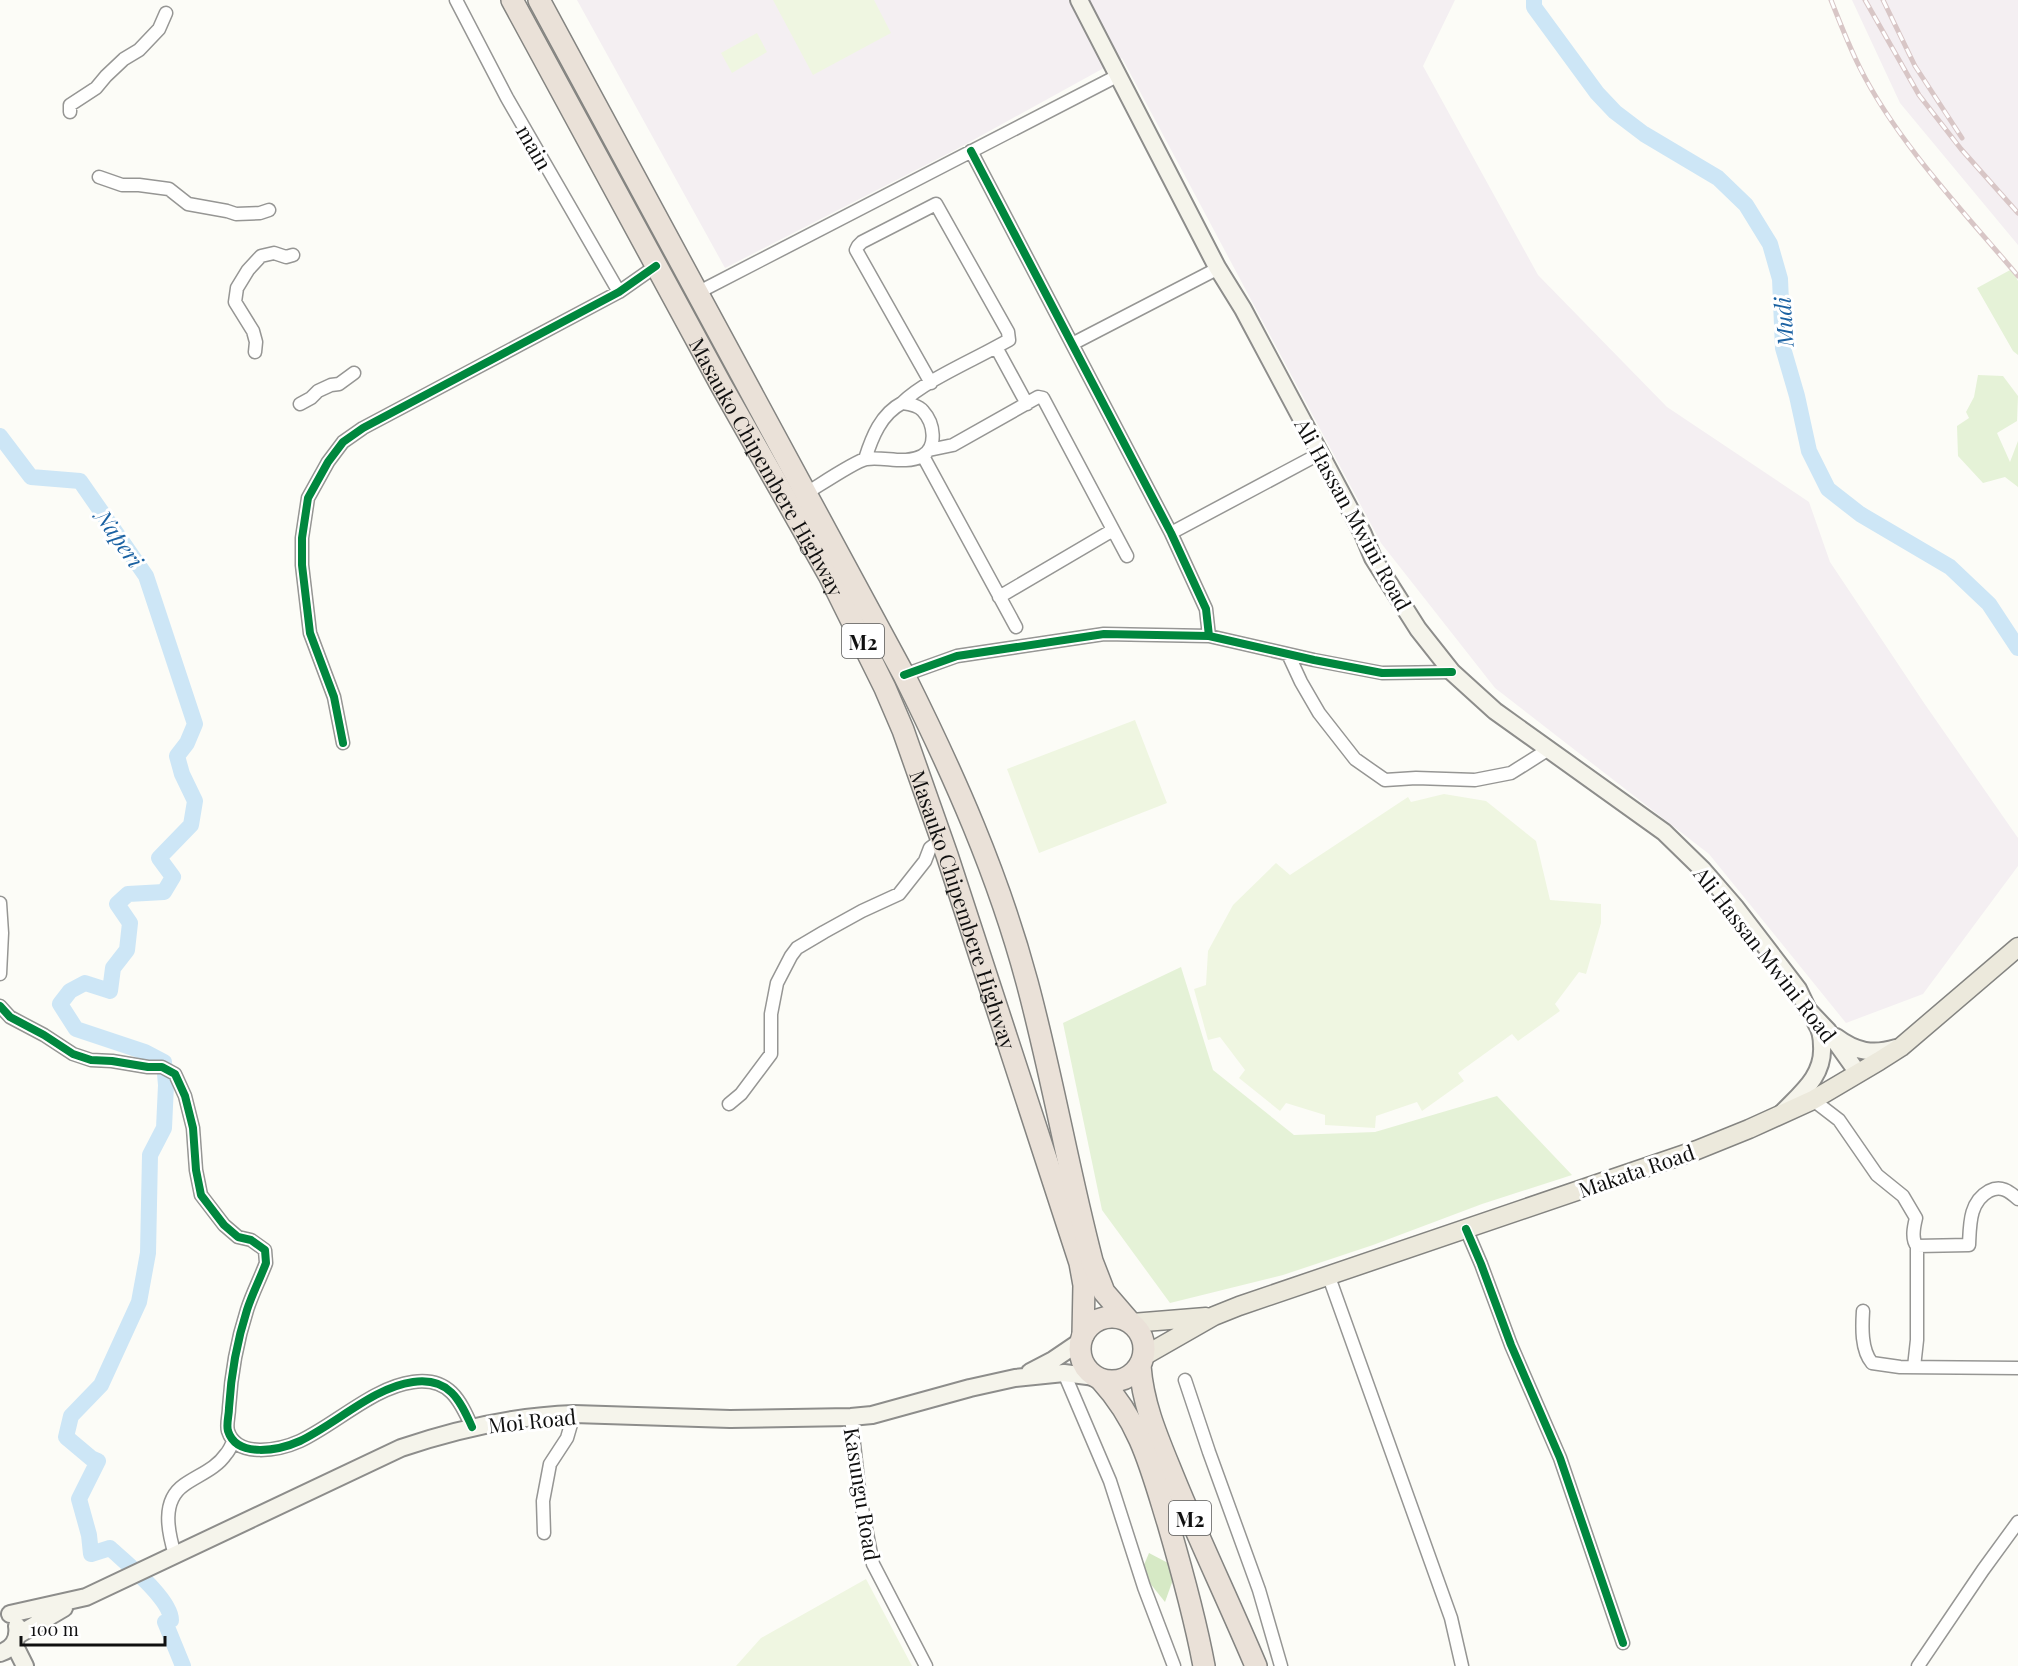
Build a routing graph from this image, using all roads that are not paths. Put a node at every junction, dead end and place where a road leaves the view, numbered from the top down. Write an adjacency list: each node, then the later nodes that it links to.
1 (456, 0): 14 (street, main)
2 (512, 0): 12 (highway, Masauko Chipembere Highway / M2)
3 (539, 0): 15 (highway, Masauko Chipembere Highway / M2)
4 (1078, 0): 6 (main road, Ali Hassan Mwini Road)
5 (166, 13): 7 (street)
6 (1119, 75): 8 (street); 13 (main road, Ali Hassan Mwini Road)
7 (70, 112)
8 (971, 151): 15 (street); 16 (street)
9 (99, 177): 10 (street)
10 (269, 210)
11 (293, 255): 18 (street)
12 (656, 266): 14 (street); 39 (highway, Masauko Chipembere Highway / M2)
13 (1217, 267): 16 (street); 25 (main road, Ali Hassan Mwini Road)
14 (619, 292): 37 (street)
15 (697, 293): 27 (highway, Masauko Chipembere Highway / M2)
16 (1072, 344): 29 (street)
17 (996, 347): 20 (street); 20 (street); 23 (street)
18 (255, 352)
19 (354, 373): 22 (street)
20 (931, 383): 21 (street)
21 (902, 403): 24 (street); 26 (street)
22 (300, 404)
23 (1027, 404): 24 (street); 28 (street)
24 (926, 453): 26 (street); 31 (street)
25 (1319, 454): 29 (street); 35 (main road, Ali Hassan Mwini Road)
26 (865, 459): 27 (street)
27 (805, 494): 36 (highway, Masauko Chipembere Highway / M2)
28 (1113, 530): 30 (street); 31 (street)
29 (1171, 533): 33 (street)
30 (1127, 556)
31 (999, 597): 32 (street)
32 (1016, 627)
33 (1209, 636): 34 (street); 36 (street)
34 (1288, 654): 35 (street); 38 (street)
35 (1452, 672): 38 (main road, Ali Hassan Mwini Road)
36 (904, 675): 40 (highway, Masauko Chipembere Highway / M2)
37 (343, 743)
38 (1549, 749): 45 (main road, Ali Hassan Mwini Road)
39 (945, 847): 40 (highway); 50 (street); 59 (highway, Masauko Chipembere Highway / M2)
40 (986, 853): 58 (highway, Masauko Chipembere Highway / M2)
41 (0, 903): 43 (street)
42 (2018, 947): 47 (main road, Makata Road)
43 (0, 974)
44 (0, 1006): 70 (street)
45 (1808, 1010): 46 (main road, Ali Hassan Mwini Road); 51 (main road)
46 (1828, 1031): 47 (main road); 48 (main road, Ali Hassan Mwini Road)
47 (1901, 1047): 48 (main road, Makata Road)
48 (1858, 1073): 49 (main road, Makata Road)
49 (1813, 1100): 51 (main road, Makata Road); 54 (street)
50 (729, 1104)
51 (1779, 1115): 53 (main road, Makata Road)
52 (2018, 1199): 54 (street)
53 (1466, 1228): 55 (main road, Makata Road); 77 (street)
54 (1917, 1246): 61 (street)
55 (1329, 1277): 57 (main road, Makata Road); 87 (street)
56 (1863, 1311): 61 (street)
57 (1214, 1316): 58 (main road, Makata Road); 60 (main road, Makata Road)
58 (1130, 1322): 59 (highway); 60 (highway, M2)
59 (1082, 1338): 64 (main road); 65 (highway, M2)
60 (1142, 1361): 65 (highway); 85 (highway, M2)
61 (1914, 1367): 62 (street)
62 (2018, 1368)
63 (1065, 1373): 64 (main road); 65 (main road); 83 (street)
64 (1015, 1378): 68 (main road, Moi Road)
65 (1098, 1378): 84 (highway, M2)
66 (1185, 1380): 86 (street)
67 (574, 1414): 68 (main road, Moi Road); 69 (main road, Moi Road); 72 (street)
68 (851, 1417): 82 (street, Kasungu Road)
69 (472, 1427): 70 (street); 73 (main road, Moi Road)
70 (233, 1442): 73 (street)
71 (2018, 1522): 88 (street)
72 (544, 1533)
73 (175, 1555): 74 (main road, Moi Road)
74 (86, 1597): 75 (main road, Moi Road); 76 (main road)
75 (3, 1610): 76 (main road)
76 (16, 1640): 78 (main road); 81 (main road)
77 (1623, 1643)
78 (0, 1653)
79 (0, 1659): 80 (main road)
80 (11, 1666)
81 (25, 1666)
82 (926, 1666)
83 (1174, 1666)
84 (1204, 1666)
85 (1256, 1666)
86 (1281, 1666)
87 (1462, 1666)
88 (1918, 1666)

